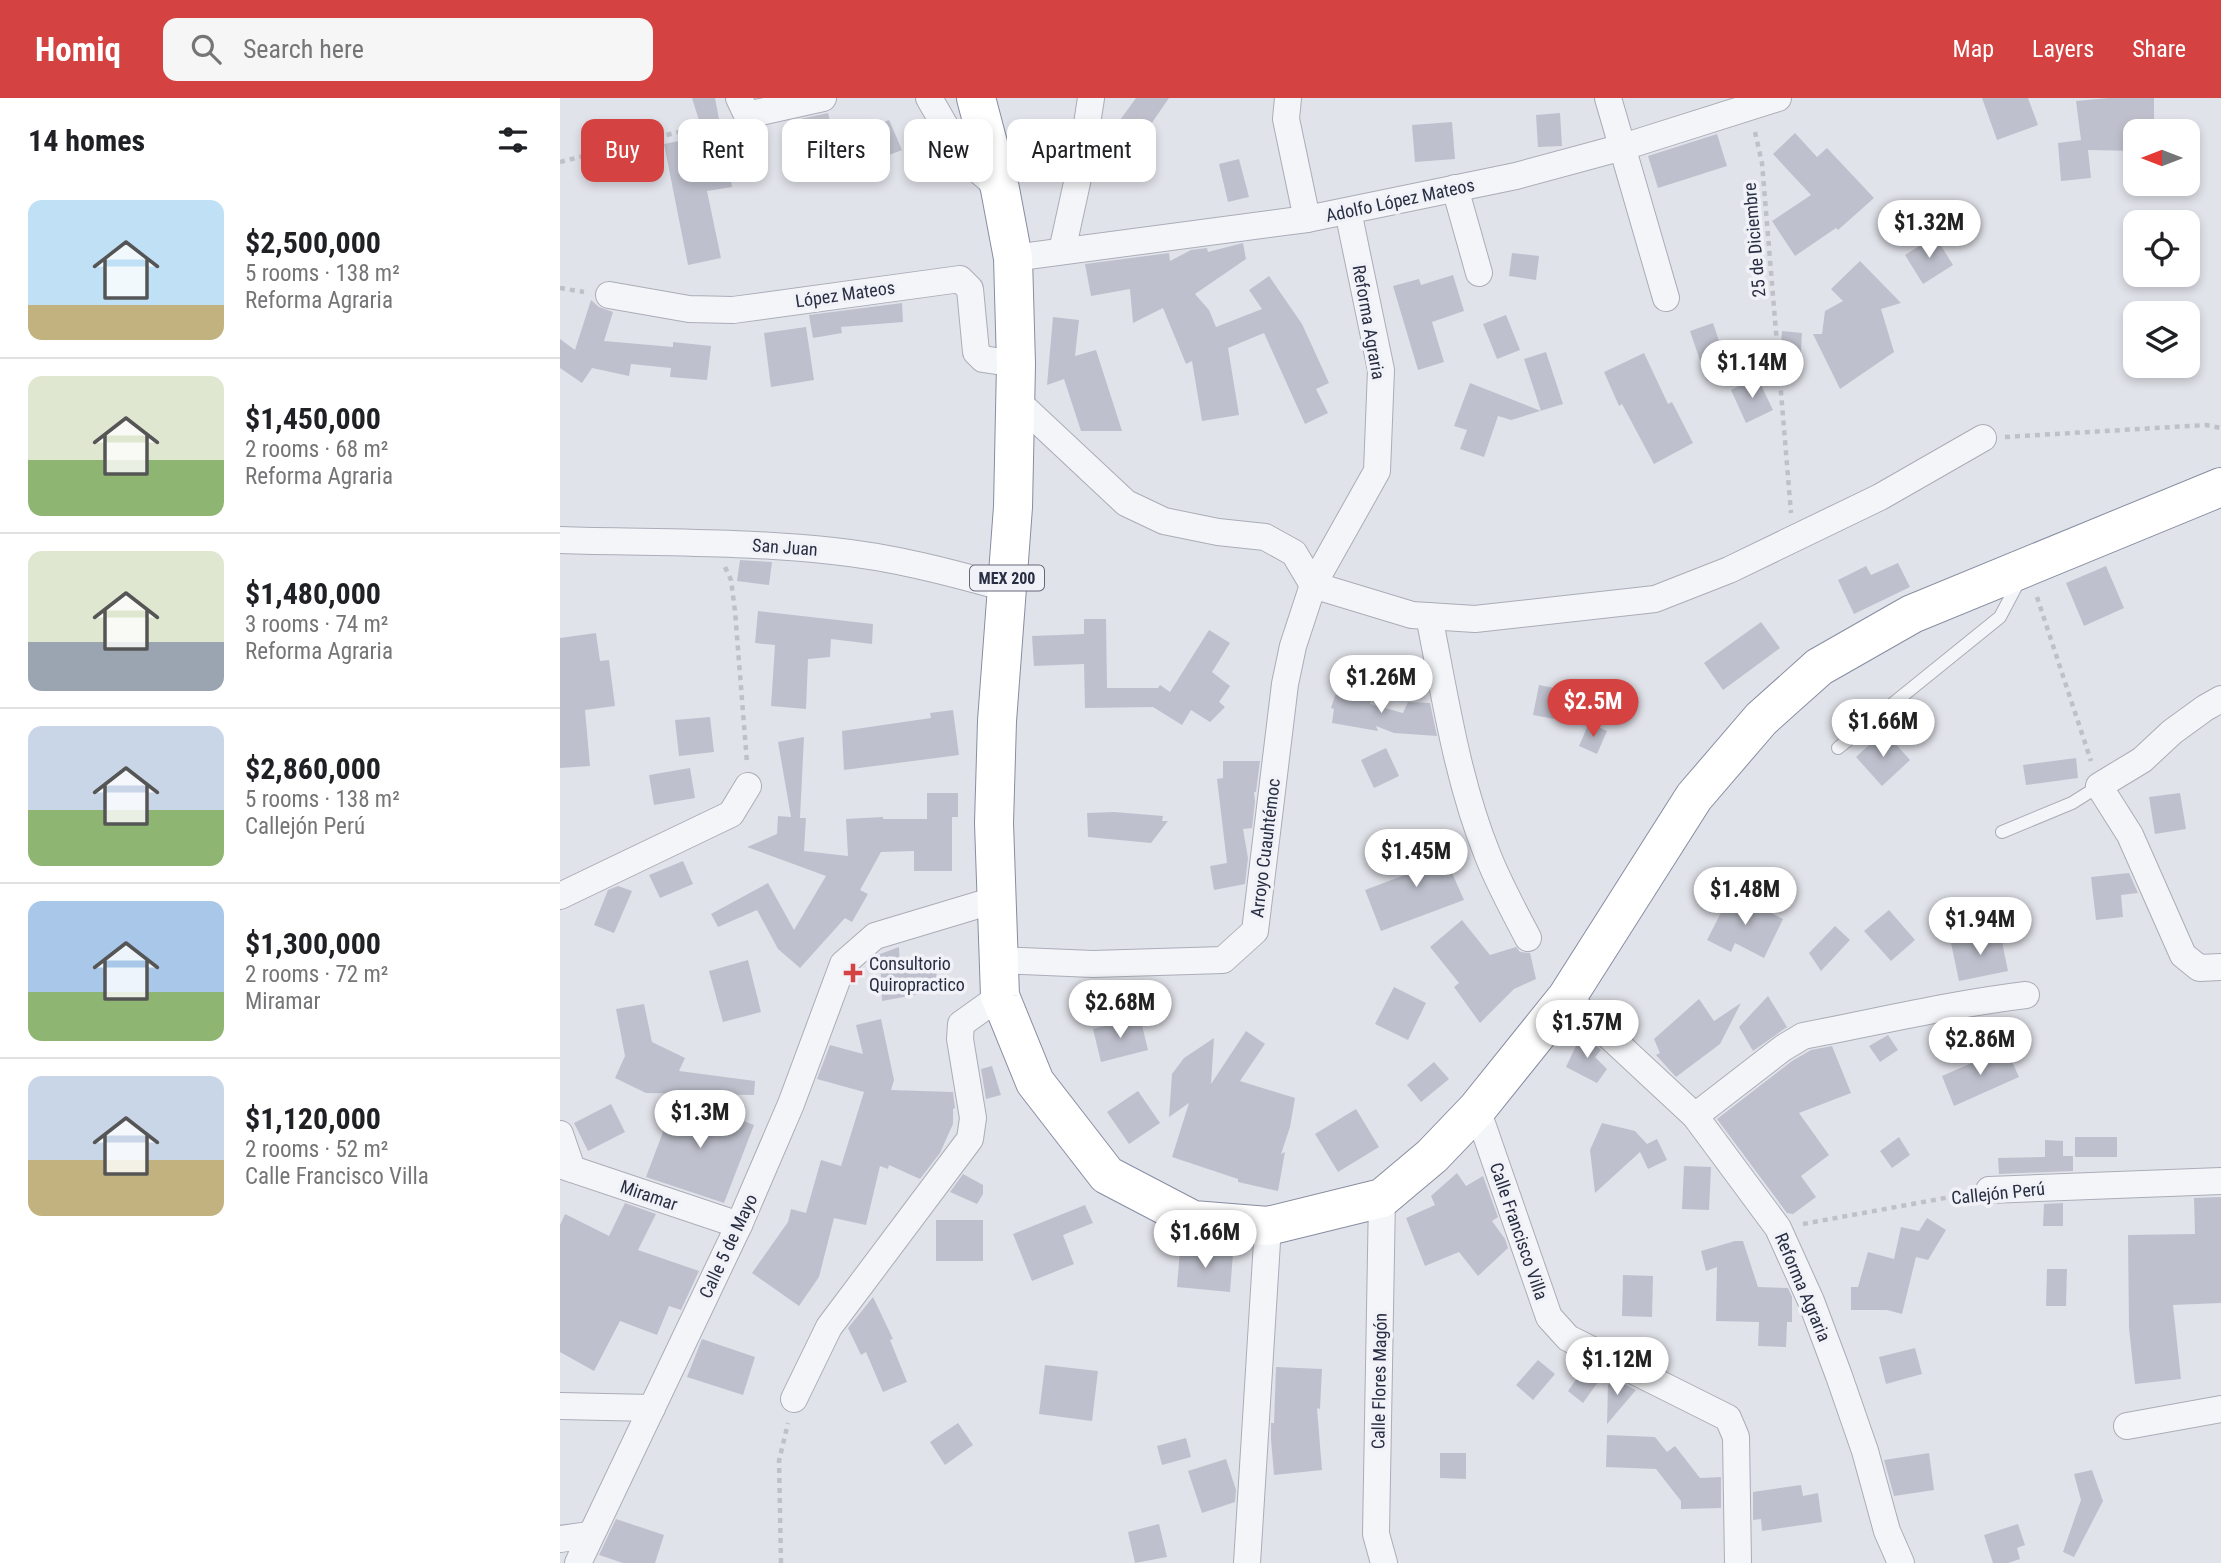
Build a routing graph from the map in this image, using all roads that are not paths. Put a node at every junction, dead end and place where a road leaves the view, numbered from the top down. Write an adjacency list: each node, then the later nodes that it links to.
1 (823, 98): 8 (street)
2 (929, 98): 11 (street)
3 (975, 98): 11 (highway, MEX 200)
4 (1091, 98): 14 (street)
5 (1288, 98): 13 (street)
6 (1608, 98): 9 (street)
7 (1778, 98): 9 (street, Adolfo López Mateos)
8 (743, 106)
9 (1623, 147): 10 (street, Adolfo López Mateos); 18 (street)
10 (1455, 188): 12 (street, Adolfo López Mateos); 16 (street)
11 (1000, 189): 15 (highway, MEX 200)
12 (1348, 211): 13 (street, Adolfo López Mateos); 25 (street, Reforma Agraria)
13 (1307, 219): 14 (street, Adolfo López Mateos)
14 (1062, 251): 15 (street, Adolfo López Mateos)
15 (1013, 258): 19 (highway, MEX 200)
16 (1479, 273)
17 (609, 295): 19 (street, López Mateos)
18 (1666, 298)
19 (1016, 363): 20 (highway, MEX 200)
20 (1017, 401): 25 (street); 26 (highway, MEX 200)
21 (1983, 438): 27 (street)
22 (2221, 487): 24 (highway, MEX 200)
23 (560, 540): 26 (street, San Juan)
24 (2026, 566): 29 (lane); 39 (highway, MEX 200)
25 (1313, 585): 27 (street); 37 (street, Arroyo Cuauhtémoc)
26 (1006, 588): 34 (highway, MEX 200)
27 (1429, 616): 35 (street)
28 (2221, 699): 31 (street)
29 (1838, 748)
30 (748, 786): 33 (street)
31 (2099, 786): 32 (lane); 36 (street)
32 (2002, 832)
33 (560, 896)
34 (998, 899): 37 (highway, MEX 200); 47 (street, Calle 5 de Mayo)
35 (1528, 938)
36 (2221, 967)
37 (999, 978): 48 (highway, MEX 200); 49 (street)
38 (2026, 995): 41 (street)
39 (1567, 997): 40 (highway, MEX 200); 41 (street, Reforma Agraria)
40 (1477, 1109): 46 (highway, MEX 200); 59 (street, Calle Francisco Villa)
41 (1695, 1116): 60 (street, Reforma Agraria)
42 (560, 1134): 43 (street)
43 (566, 1167): 47 (street, Miramar)
44 (2221, 1181): 45 (street, Callejón Perú)
45 (1989, 1190)
46 (1382, 1198): 48 (highway, MEX 200); 58 (street, Calle Flores Magón)
47 (739, 1225): 51 (street, Calle 5 de Mayo)
48 (1268, 1226): 57 (street)
49 (794, 1399)
50 (560, 1406): 51 (street)
51 (652, 1408): 54 (street, Calle 5 de Mayo)
52 (2221, 1409): 53 (street)
53 (2127, 1426)
54 (589, 1535): 55 (street); 56 (street, Calle 5 de Mayo)
55 (560, 1539)
56 (578, 1563)
57 (1247, 1563)
58 (1384, 1563)
59 (1738, 1563)
60 (1901, 1563)

